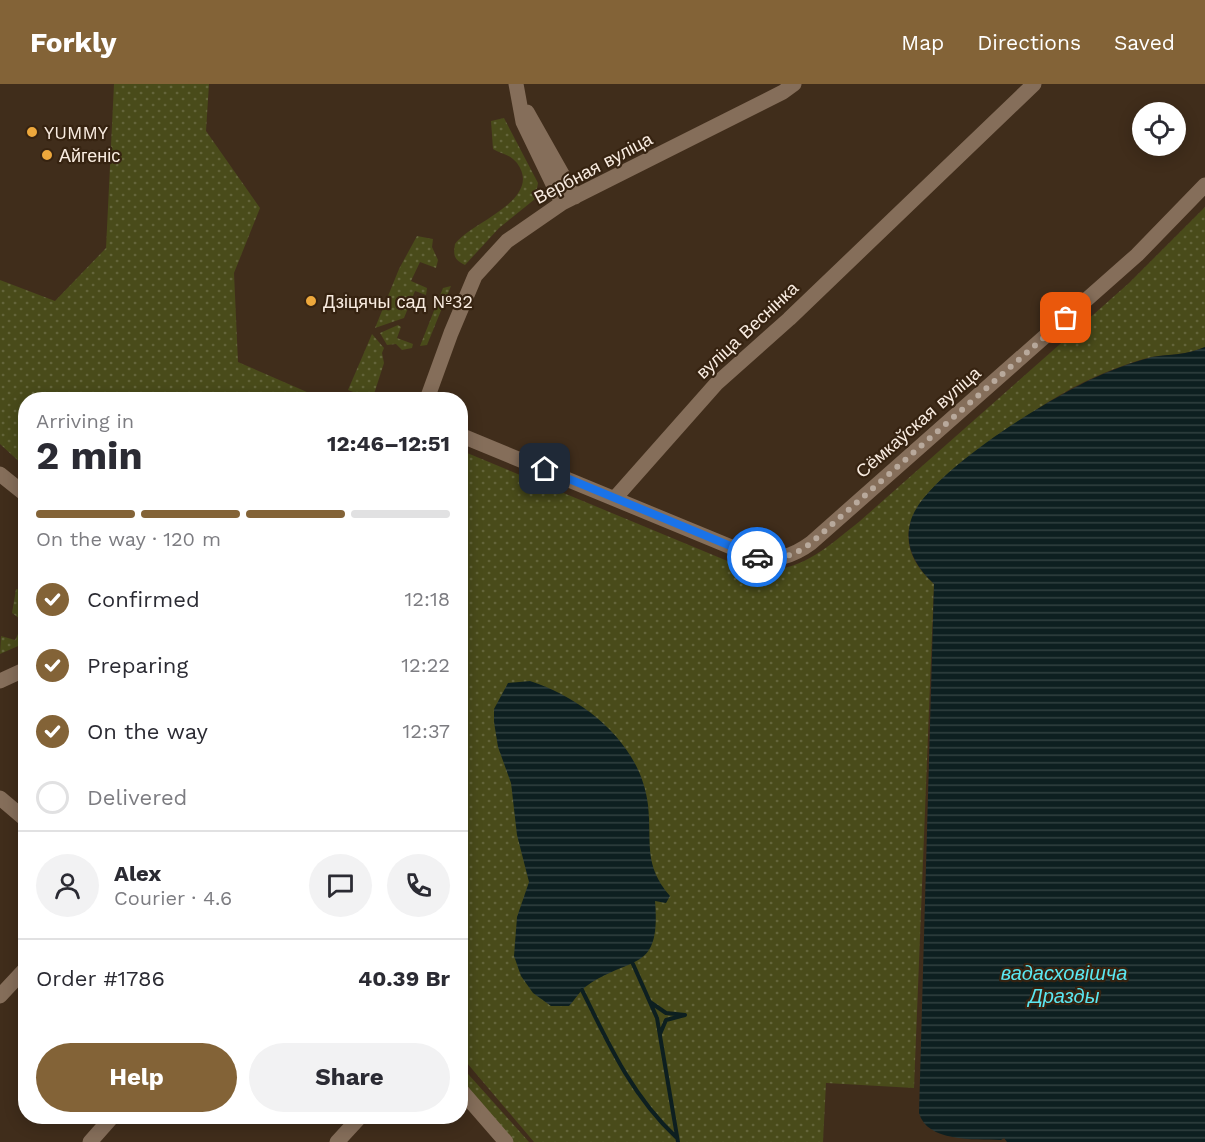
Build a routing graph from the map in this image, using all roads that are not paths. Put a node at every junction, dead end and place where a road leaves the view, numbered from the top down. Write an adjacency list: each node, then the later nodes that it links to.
1 (516, 84): 5 (street)
2 (794, 84): 5 (street, Вербная вуліца)
3 (1034, 84): 10 (street, вуліца Веснінка)
4 (1205, 185): 10 (street, Сёмкаўская вуліца)
5 (568, 200): 6 (street, Вербная вуліца)
6 (430, 392)
7 (468, 438): 10 (street)
8 (0, 474): 9 (street)
9 (18, 489)
10 (615, 498)
11 (18, 673): 12 (street)
12 (0, 681)
13 (0, 798): 14 (street)
14 (18, 813)
15 (18, 976): 16 (street)
16 (0, 995)
17 (468, 1098): 22 (street)
18 (106, 1124): 20 (street)
19 (355, 1124): 21 (street)
20 (90, 1142)
21 (338, 1142)
22 (506, 1142)

